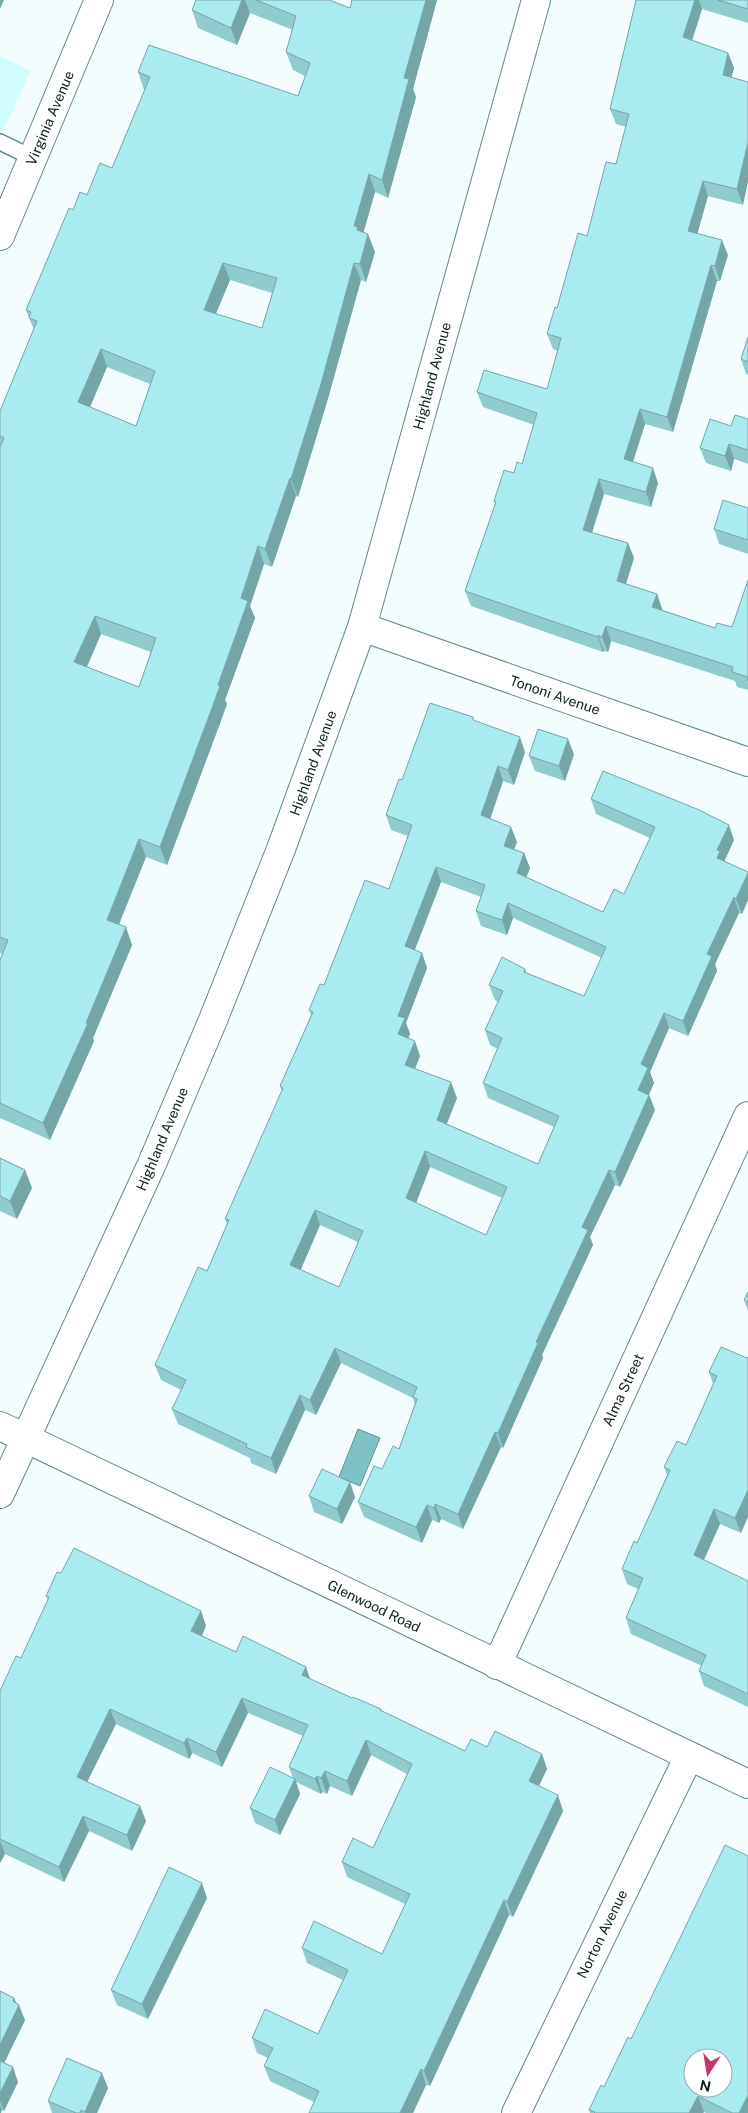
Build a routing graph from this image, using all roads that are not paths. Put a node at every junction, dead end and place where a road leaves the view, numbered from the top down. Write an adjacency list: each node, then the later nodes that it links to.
1 (99, 0): 4 (street, Virginia Avenue)
2 (536, 0): 6 (street, Highland Avenue)
3 (0, 142): 4 (lane)
4 (33, 158): 5 (street, Virginia Avenue)
5 (0, 236)
6 (362, 627): 7 (street, Tononi Avenue); 10 (street, Highland Avenue)
7 (748, 762)
8 (748, 1116): 12 (street, Alma Street)
9 (0, 1426): 10 (street, Glenwood Road)
10 (25, 1438): 11 (street, Highland Avenue); 12 (street, Glenwood Road)
11 (0, 1494)
12 (497, 1665): 13 (street, Glenwood Road)
13 (689, 1756): 14 (street, Glenwood Road); 15 (street, Norton Avenue)
14 (748, 1784)
15 (516, 2113)

